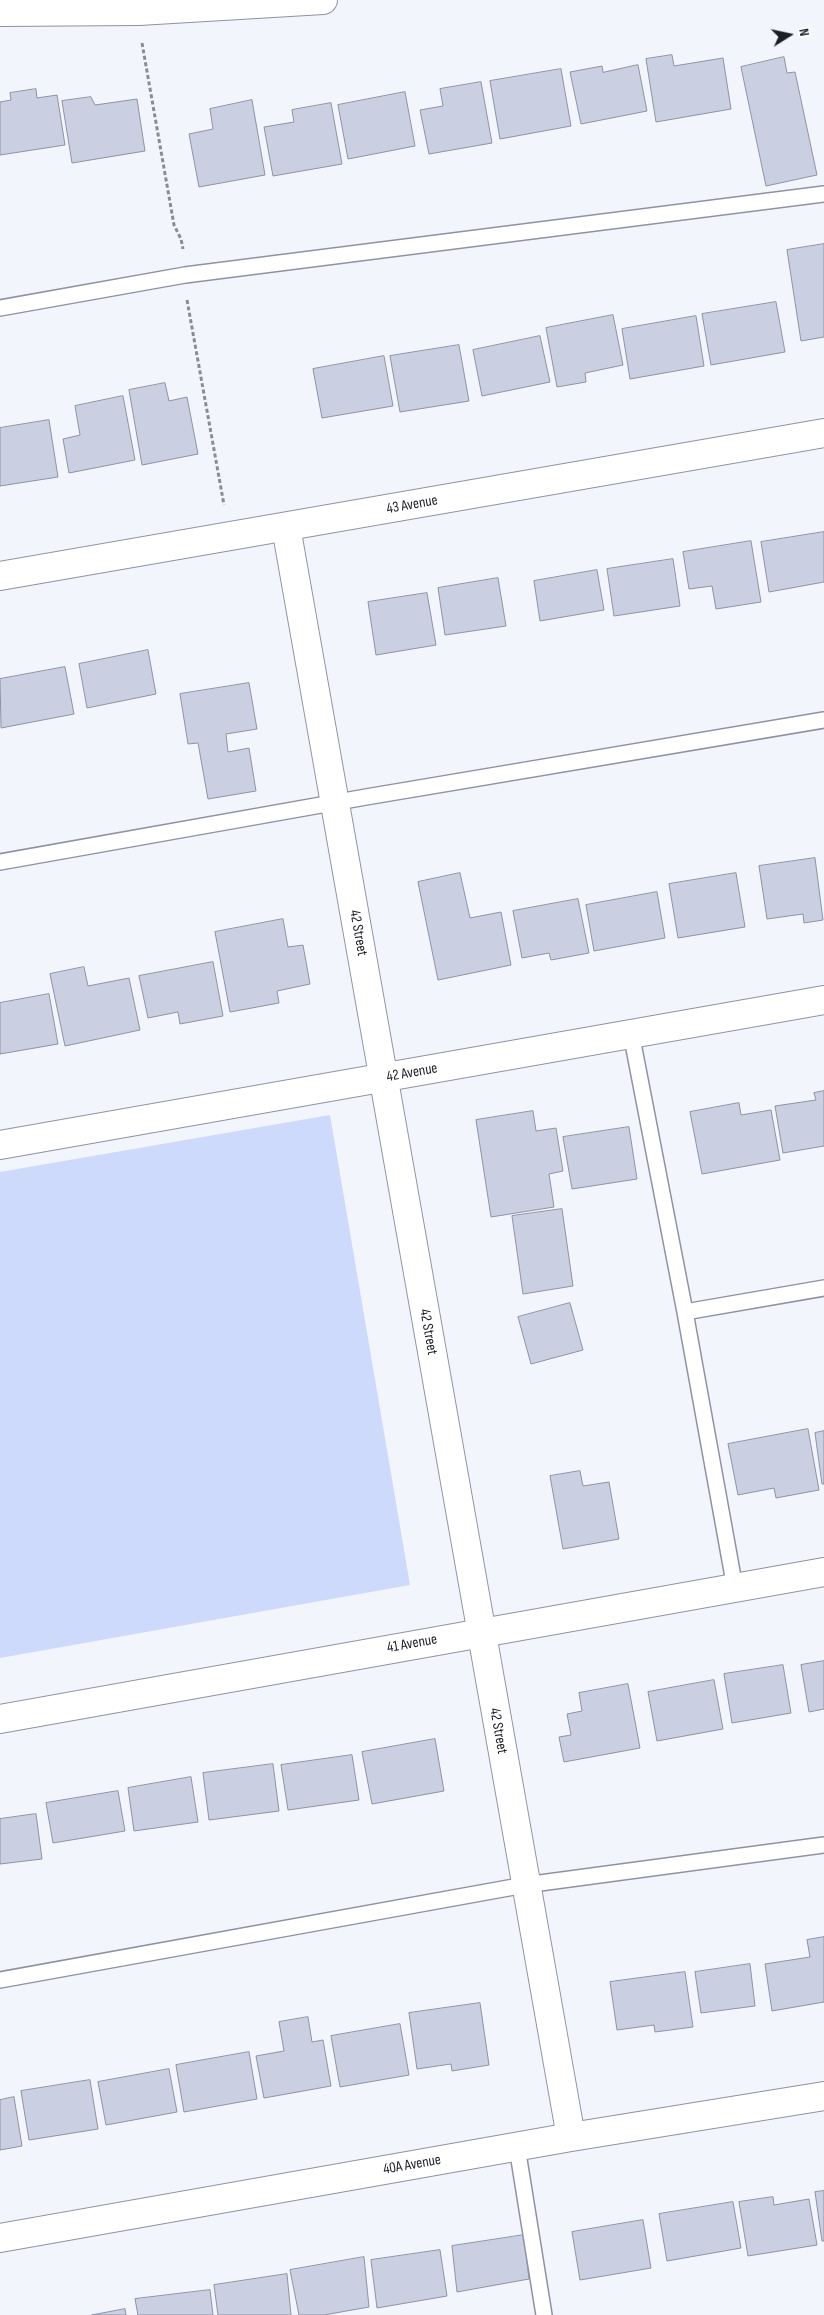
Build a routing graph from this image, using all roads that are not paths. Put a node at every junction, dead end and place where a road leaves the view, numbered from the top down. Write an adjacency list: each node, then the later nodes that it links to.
1 (322, 0): 2 (street)
2 (138, 6): 3 (street)
3 (0, 12)
4 (824, 194): 5 (lane)
5 (0, 308)
6 (824, 433): 7 (street, 43 Avenue)
7 (286, 527): 8 (street, 43 Avenue); 10 (street, 42 Street)
8 (0, 576)
9 (824, 720): 10 (lane)
10 (335, 802): 11 (lane); 14 (street, 42 Street)
11 (0, 862)
12 (824, 1000): 13 (street, 42 Avenue)
13 (630, 1034): 14 (street, 42 Avenue); 17 (lane)
14 (384, 1078): 15 (street, 42 Avenue); 20 (street, 42 Street)
15 (0, 1145)
16 (824, 1288): 17 (lane)
17 (685, 1312): 19 (lane)
18 (824, 1572): 19 (street, 41 Avenue)
19 (735, 1588): 20 (street, 41 Avenue)
20 (481, 1632): 21 (street, 41 Avenue); 23 (street, 42 Street)
21 (0, 1719)
22 (824, 1844): 23 (lane)
23 (525, 1885): 24 (lane); 26 (street, 42 Street)
24 (0, 1980)
25 (824, 2096): 26 (street, 40A Avenue)
26 (571, 2137): 27 (street, 40A Avenue)
27 (517, 2147): 28 (street, 40A Avenue); 29 (lane)
28 (0, 2238)
29 (544, 2315)

